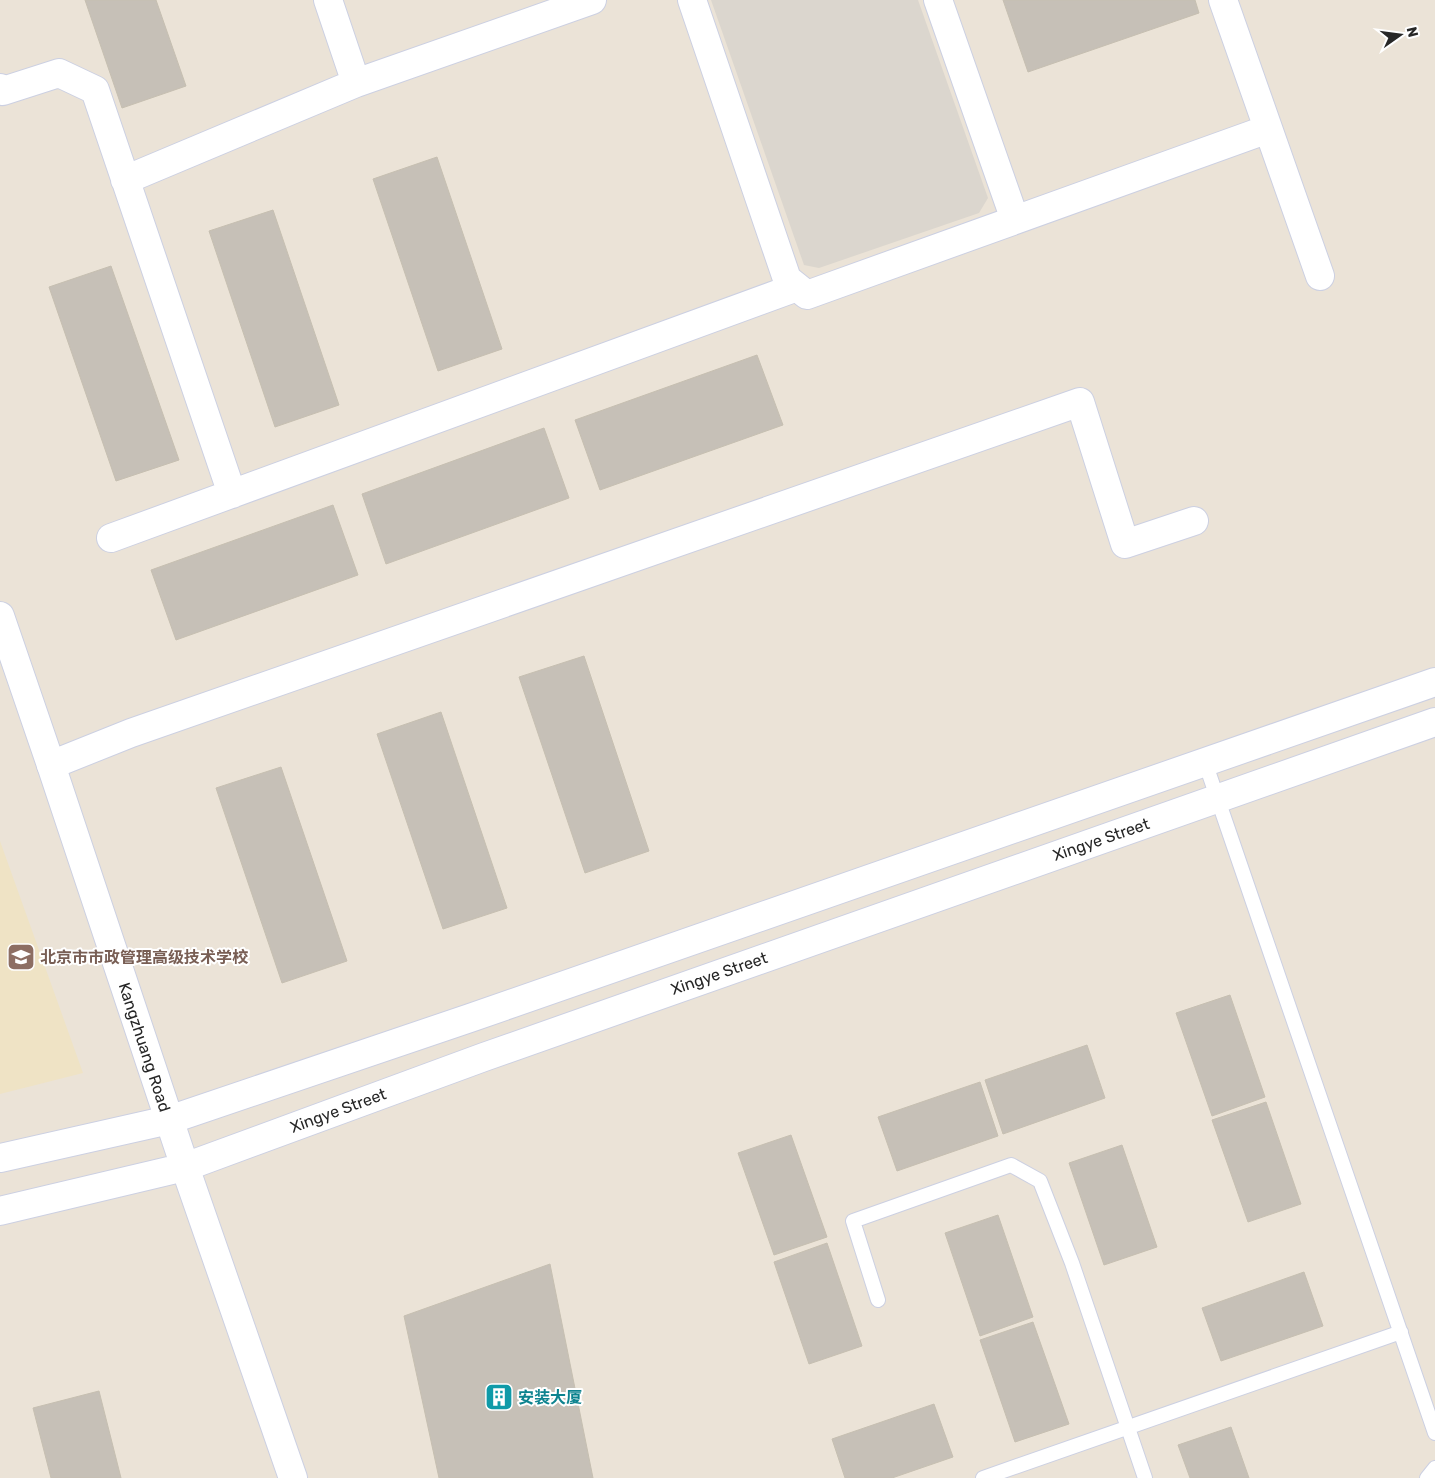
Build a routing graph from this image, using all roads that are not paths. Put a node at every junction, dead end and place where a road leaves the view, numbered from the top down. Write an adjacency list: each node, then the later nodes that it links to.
1 (328, 0): 6 (street)
2 (592, 0): 6 (street)
3 (692, 0): 12 (street)
4 (938, 0): 10 (street)
5 (1223, 0): 8 (street)
6 (356, 83): 9 (street)
7 (0, 88): 9 (street)
8 (1268, 129): 10 (street); 11 (street)
9 (126, 180): 13 (street)
10 (1015, 220): 12 (street)
11 (1320, 276)
12 (797, 287): 13 (street)
13 (232, 494): 15 (street)
14 (1194, 521): 20 (street)
15 (110, 538)
16 (0, 616): 20 (street, Kangzhuang Road)
17 (1435, 682): 19 (street)
18 (1435, 722): 21 (street, Xingye Street)
19 (1205, 762): 21 (lane); 22 (street)
20 (51, 765): 22 (street, Kangzhuang Road)
21 (1218, 798): 24 (street, Xingye Street); 27 (lane)
22 (169, 1120): 23 (street); 24 (street, Kangzhuang Road)
23 (0, 1158)
24 (185, 1167): 25 (street, Xingye Street); 31 (street, Kangzhuang Road)
25 (0, 1212)
26 (878, 1300): 28 (lane)
27 (1401, 1332): 28 (lane); 29 (lane)
28 (1127, 1427): 32 (lane); 33 (lane)
29 (1435, 1433)
30 (1435, 1468): 34 (lane)
31 (293, 1478)
32 (983, 1478)
33 (1145, 1478)
34 (1427, 1478)

